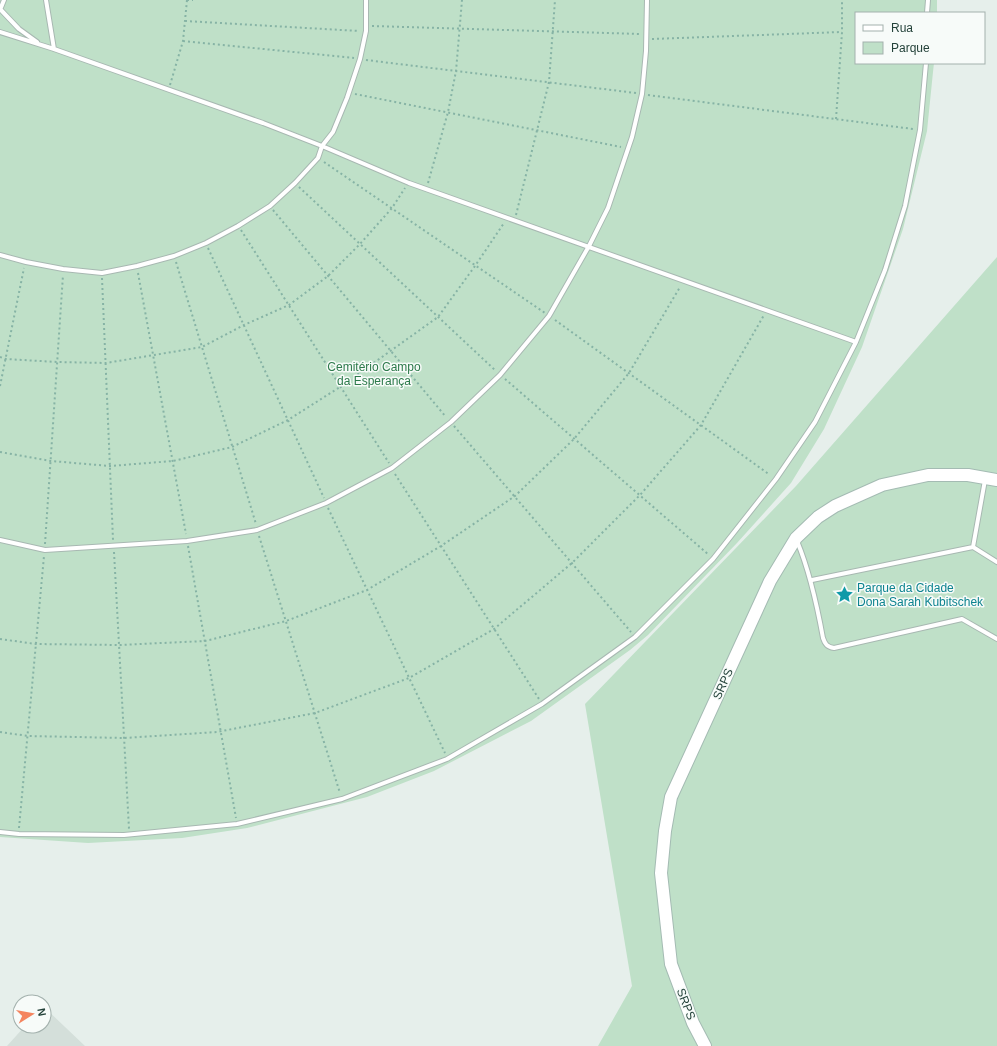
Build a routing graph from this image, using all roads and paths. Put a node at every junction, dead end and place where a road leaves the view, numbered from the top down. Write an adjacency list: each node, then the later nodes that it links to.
1 (4, 0): 11 (lane)
2 (46, 0): 24 (lane)
3 (187, 0): 4 (path); 13 (path)
4 (193, 0)
5 (366, 0): 14 (lane)
6 (462, 0): 15 (path)
7 (555, 0): 17 (path)
8 (647, 0): 20 (lane)
9 (842, 0): 19 (path)
10 (928, 0): 12 (lane)
11 (0, 9): 23 (lane)
12 (927, 12)
13 (185, 21): 16 (path); 22 (path)
14 (366, 26): 15 (path); 16 (lane)
15 (460, 28): 17 (path); 27 (path)
16 (366, 31): 25 (lane)
17 (552, 31): 20 (path); 28 (path)
18 (0, 32): 23 (lane)
19 (842, 32): 21 (path); 33 (path)
20 (647, 34): 21 (lane)
21 (647, 39): 31 (lane)
22 (183, 41): 25 (path); 29 (path)
23 (41, 45): 24 (lane)
24 (54, 49): 29 (lane)
25 (360, 59): 27 (path); 30 (lane)
26 (926, 64): 35 (lane)
27 (456, 71): 28 (path); 32 (path)
28 (548, 82): 31 (path); 34 (path)
29 (169, 90): 36 (lane)
30 (349, 93): 32 (path); 36 (lane)
31 (642, 94): 33 (path); 37 (lane)
32 (448, 112): 34 (path); 39 (path)
33 (836, 119): 35 (path)
34 (538, 130): 37 (path); 41 (path)
35 (920, 130): 48 (lane)
36 (322, 146): 38 (lane); 45 (lane)
37 (628, 148): 42 (lane)
38 (409, 182): 39 (lane); 51 (path)
39 (426, 188): 40 (lane)
40 (508, 217): 41 (lane); 54 (path)
41 (515, 220): 42 (lane)
42 (589, 246): 46 (lane); 58 (lane)
43 (0, 255): 44 (lane)
44 (26, 262): 45 (lane); 50 (path)
45 (102, 273): 51 (path)
46 (684, 280): 47 (lane); 64 (path)
47 (766, 310): 48 (lane); 66 (path)
48 (856, 342): 68 (lane)
49 (0, 357): 50 (path)
50 (6, 359): 51 (path); 52 (path)
51 (106, 363): 54 (path)
52 (0, 386)
53 (0, 452): 54 (path)
54 (110, 466): 58 (path)
55 (991, 479): 56 (main road, SRPS); 59 (lane)
56 (796, 538): 61 (lane); 69 (main road, SRPS)
57 (0, 540): 58 (lane)
58 (113, 546): 64 (path)
59 (973, 547): 60 (lane); 61 (lane)
60 (997, 562)
61 (812, 580): 63 (lane)
62 (0, 639): 64 (path)
63 (997, 639)
64 (119, 645): 66 (path)
65 (0, 732): 66 (path)
66 (124, 738): 68 (path)
67 (0, 832): 68 (lane)
68 (129, 834)
69 (705, 1046)

